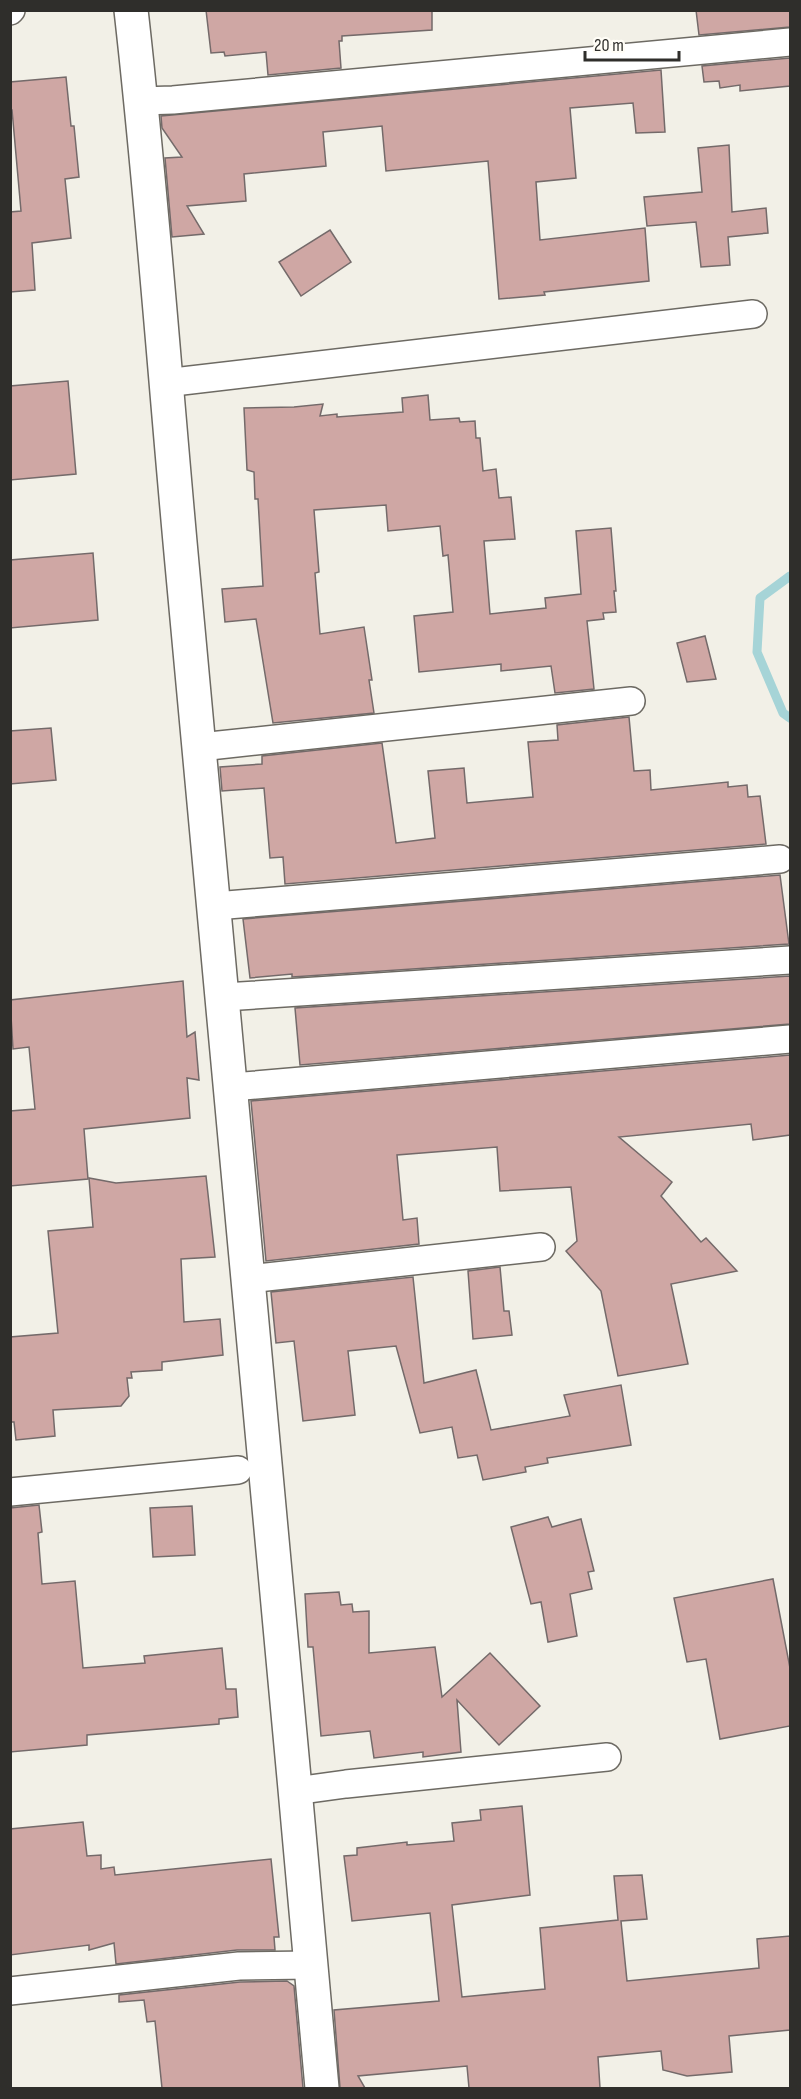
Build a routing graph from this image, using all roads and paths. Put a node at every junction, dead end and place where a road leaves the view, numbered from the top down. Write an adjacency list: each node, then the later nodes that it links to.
1 (131, 10): 3 (street)
2 (790, 42): 3 (street)
3 (141, 101): 5 (street)
4 (753, 314): 5 (street)
5 (165, 383): 7 (street)
6 (631, 701): 7 (street)
7 (200, 747): 9 (street)
8 (780, 859): 9 (street)
9 (215, 906): 11 (street)
10 (790, 960): 11 (street)
11 (224, 997): 13 (street)
12 (790, 1039): 13 (street)
13 (232, 1087): 15 (street)
14 (541, 1248): 15 (street)
15 (248, 1279): 19 (street)
16 (238, 1470): 17 (street)
17 (10, 1492)
18 (607, 1757): 19 (street)
19 (295, 1791): 20 (street)
20 (311, 1965): 21 (street); 22 (street)
21 (10, 1991)
22 (322, 2088)

